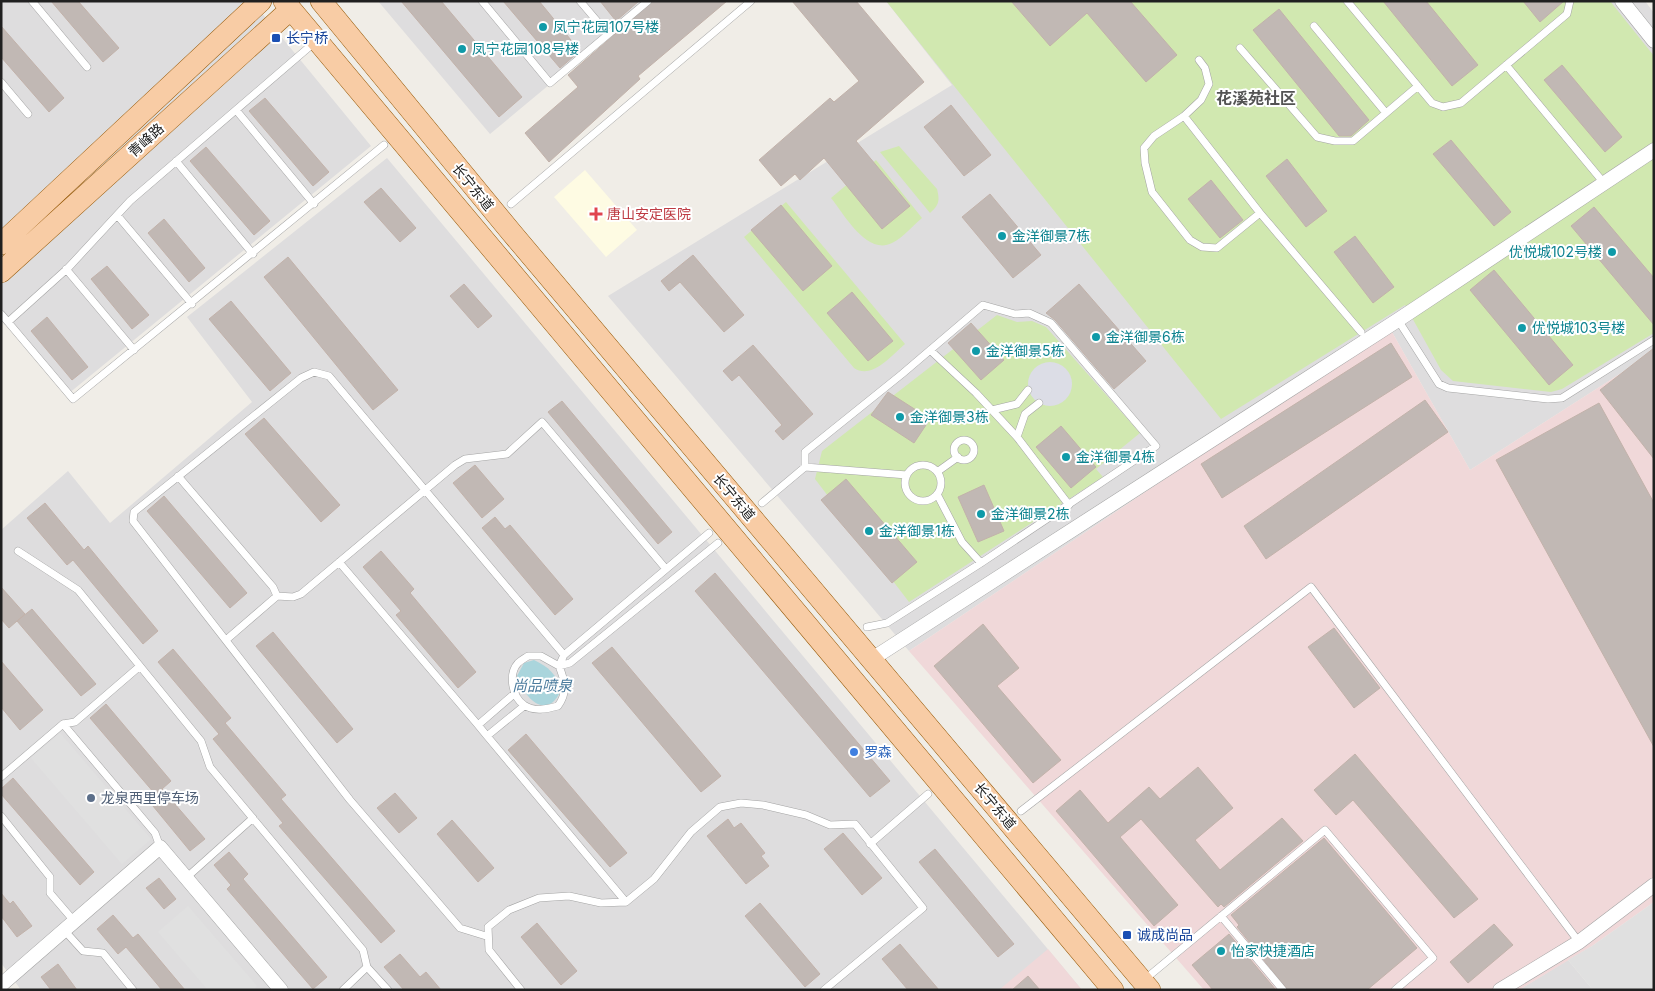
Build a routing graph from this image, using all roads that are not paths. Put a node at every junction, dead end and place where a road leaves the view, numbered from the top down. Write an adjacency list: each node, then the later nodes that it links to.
1 (32, 1): 19 (lane)
2 (261, 1): 34 (main road, 青峰路)
3 (321, 1): 69 (main road, 长宁东道)
4 (482, 1): 13 (lane)
5 (580, 1): 13 (lane)
6 (648, 1): 13 (lane)
7 (751, 1): 31 (lane)
8 (1347, 1): 21 (lane)
9 (1570, 1): 18 (lane)
10 (1622, 1): 15 (street)
11 (288, 5): 14 (main road, 长宁东道); 37 (main road, 青峰路)
12 (1314, 26): 23 (lane)
13 (608, 34)
14 (317, 40): 22 (lane); 100 (main road, 长宁东道)
15 (1654, 41)
16 (1240, 48): 23 (lane)
17 (1199, 60): 25 (lane)
18 (1506, 65): 21 (lane); 29 (lane)
19 (87, 67)
20 (1, 82): 24 (lane)
21 (1418, 86): 23 (lane)
22 (236, 110): 28 (lane); 30 (lane)
23 (1386, 113)
24 (28, 114)
25 (1184, 116): 32 (lane); 32 (lane)
26 (384, 145): 30 (lane)
27 (1654, 150): 29 (street)
28 (176, 161): 33 (lane); 35 (lane)
29 (1604, 183): 40 (street)
30 (314, 204): 35 (lane)
31 (511, 204)
32 (1260, 213): 42 (lane)
33 (117, 215): 36 (lane); 38 (lane)
34 (1, 244)
35 (253, 254): 38 (lane)
36 (66, 269): 41 (lane); 44 (lane)
37 (1, 272)
38 (192, 304): 44 (lane)
39 (1, 314): 41 (lane)
40 (1398, 320): 43 (lane); 69 (street)
41 (8, 322): 44 (lane)
42 (1361, 332)
43 (1654, 340)
44 (134, 350)
45 (930, 350): 48 (lane); 51 (lane); 58 (lane)
46 (1028, 390): 48 (lane)
47 (1040, 403): 49 (lane)
48 (992, 410): 49 (lane)
49 (1017, 437): 58 (lane)
50 (958, 457): 52 (lane)
51 (805, 467): 53 (lane); 57 (lane)
52 (937, 472): 53 (lane); 56 (lane)
53 (907, 474): 56 (lane)
54 (178, 476): 55 (lane); 65 (lane); 67 (lane)
55 (425, 490): 62 (lane); 64 (lane); 68 (lane)
56 (937, 494): 63 (lane)
57 (762, 503)
58 (1069, 505): 63 (lane)
59 (709, 533): 64 (lane)
60 (718, 543): 71 (lane)
61 (18, 551): 70 (lane)
62 (339, 562): 65 (lane); 75 (lane)
63 (981, 564): 66 (lane)
64 (666, 570): 68 (lane)
65 (277, 596): 67 (lane)
66 (867, 627)
67 (226, 640): 89 (lane)
68 (564, 655): 71 (lane)
69 (872, 659): 93 (main road, 长宁东道)
70 (140, 666): 74 (lane); 81 (lane)
71 (559, 666): 72 (lane); 73 (lane)
72 (514, 694): 73 (lane); 75 (lane)
73 (524, 706): 76 (lane)
74 (63, 724): 77 (lane); 83 (lane)
75 (478, 725): 76 (lane)
76 (487, 736): 86 (lane)
77 (1, 777)
78 (928, 794): 82 (lane)
79 (1021, 811): 90 (lane)
80 (1, 816): 88 (lane)
81 (253, 818): 84 (lane); 91 (lane)
82 (870, 844): 86 (lane); 99 (lane)
83 (160, 846): 84 (street); 88 (street)
84 (186, 878): 94 (street)
85 (1654, 885): 90 (street)
86 (626, 902): 89 (lane)
87 (1221, 916): 93 (lane); 101 (lane); 102 (lane)
88 (69, 925): 92 (street); 95 (lane)
89 (486, 936): 98 (lane)
90 (1579, 942): 103 (street)
91 (367, 967): 96 (lane); 97 (lane)
92 (1, 985)
93 (1146, 985)
94 (277, 988)
95 (133, 990)
96 (343, 990)
97 (388, 990)
98 (521, 990)
99 (824, 990)
100 (1113, 990)
101 (1283, 990)
102 (1395, 990)
103 (1500, 990)

